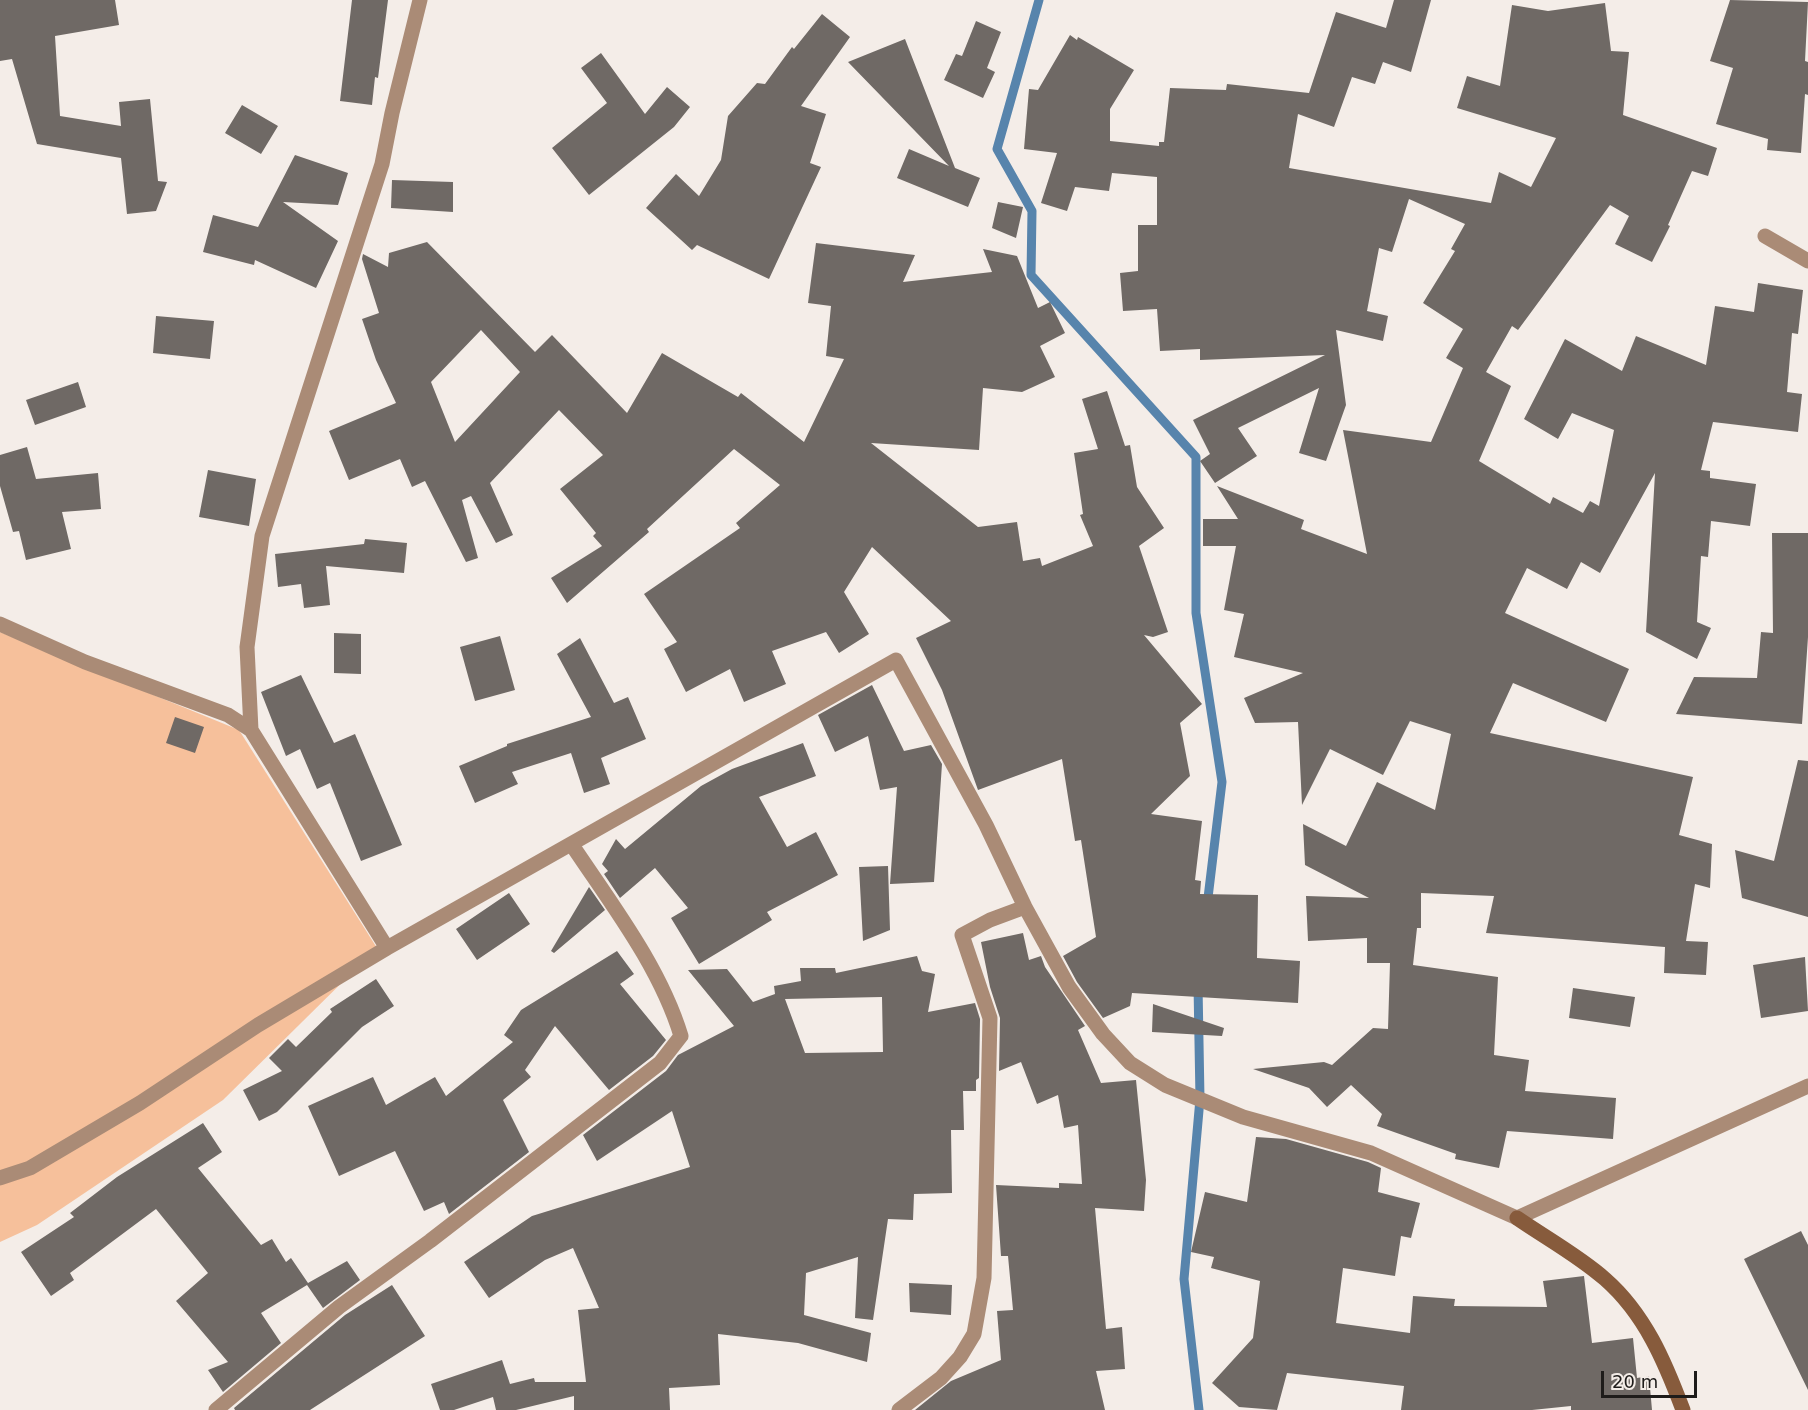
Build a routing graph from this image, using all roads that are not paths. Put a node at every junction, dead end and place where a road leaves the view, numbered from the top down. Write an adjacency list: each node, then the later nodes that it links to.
1 (420, 0): 5 (street)
2 (1765, 236): 3 (street)
3 (1808, 261)
4 (0, 624): 5 (street)
5 (251, 730): 8 (street)
6 (572, 846): 7 (street); 8 (street); 12 (street)
7 (1025, 907): 11 (street); 13 (street)
8 (387, 948): 10 (street)
9 (1808, 1086): 11 (street)
10 (0, 1178)
11 (1517, 1218): 14 (street)
12 (216, 1410)
13 (899, 1410)
14 (1683, 1410)

